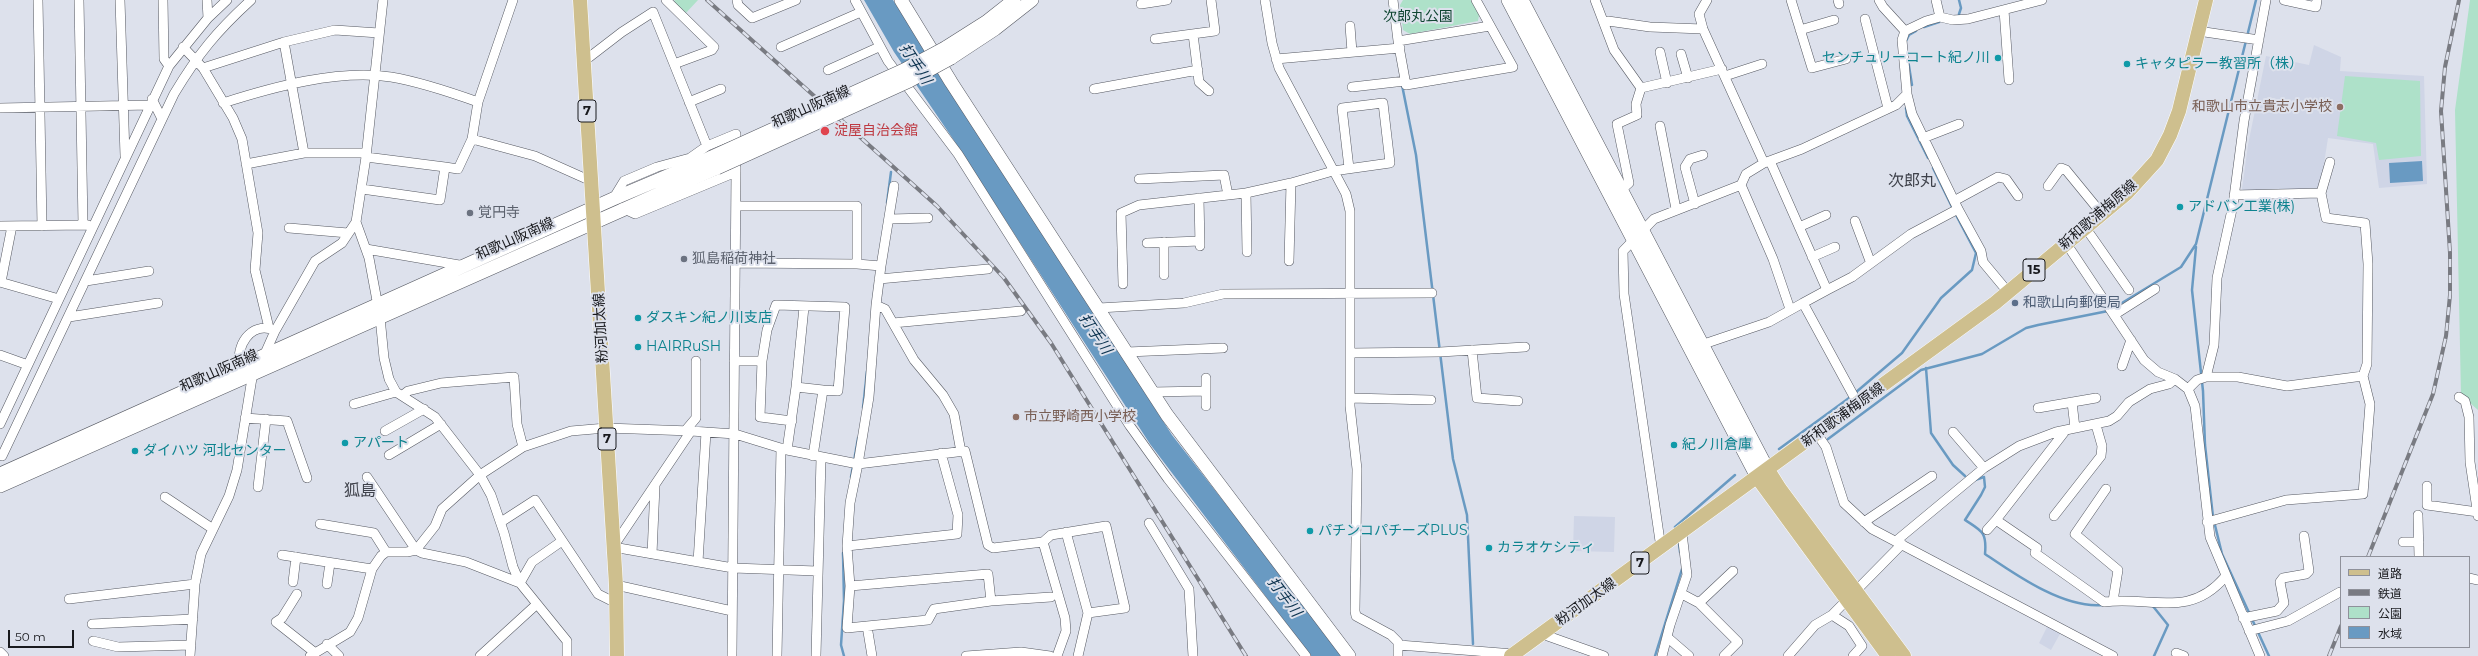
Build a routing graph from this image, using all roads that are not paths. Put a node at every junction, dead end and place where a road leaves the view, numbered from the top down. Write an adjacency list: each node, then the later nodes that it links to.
1 (38, 0): 91 (street)
2 (79, 0): 89 (street)
3 (120, 0): 90 (street)
4 (163, 0): 68 (street)
5 (207, 0): 39 (street)
6 (227, 0): 39 (street)
7 (251, 0): 62 (street)
8 (383, 0): 49 (street)
9 (512, 0): 87 (street)
10 (580, 0): 65 (main road, 粉河加太線 / 7)
11 (666, 0): 66 (street)
12 (737, 0): 13 (street)
13 (796, 0)
14 (855, 0): 37 (street)
15 (901, 0): 183 (main road)
16 (1014, 0): 60 (main road, 和歌山阪南線)
17 (1032, 0): 60 (main road, 和歌山阪南線)
18 (1167, 0): 35 (street)
19 (1212, 0): 50 (street)
20 (1265, 0): 64 (street)
21 (1393, 0): 56 (street)
22 (1476, 0): 44 (street)
23 (1508, 0): 99 (main road)
24 (1522, 0): 99 (main road)
25 (1596, 0): 80 (street)
26 (1707, 0): 45 (street)
27 (1791, 0): 46 (street)
28 (1880, 0): 47 (street)
29 (1936, 0): 38 (street)
30 (2042, 0): 36 (street)
31 (2206, 0): 48 (main road, 新和歌浦梅原線 / 15)
32 (2266, 0): 51 (street)
33 (2284, 0): 34 (street)
34 (2317, 0)
35 (1141, 4)
36 (2004, 10): 38 (street); 75 (street)
37 (861, 12): 55 (street); 57 (street)
38 (1940, 17): 47 (street)
39 (208, 18): 54 (street)
40 (1865, 19): 93 (street)
41 (1608, 20): 45 (street)
42 (1834, 20): 46 (street)
43 (1350, 26): 58 (street)
44 (1490, 26): 56 (street); 76 (street)
45 (1703, 29): 72 (street)
46 (1800, 30): 63 (street)
47 (1905, 31): 84 (street)
48 (2198, 31): 51 (street); 133 (main road, 新和歌浦梅原線 / 15)
49 (379, 32): 53 (street); 73 (street)
50 (1193, 34): 52 (street); 71 (street)
51 (2252, 38): 123 (street)
52 (1155, 39)
53 (284, 42): 69 (street); 78 (street)
54 (183, 47): 62 (street); 68 (street)
55 (781, 47)
56 (1398, 47): 58 (street); 76 (street)
57 (879, 48): 70 (street); 353 (street)
58 (1352, 52): 64 (street)
59 (1660, 52): 77 (street)
60 (948, 53): 104 (main road, 和歌山阪南線, bridge)
61 (1681, 54): 74 (street)
62 (195, 58): 69 (street); 94 (street)
63 (1846, 58)
64 (1276, 59): 110 (street)
65 (583, 62): 66 (street); 113 (main road, 粉河加太線 / 7)
66 (674, 64): 88 (street)
67 (1762, 64): 72 (street)
68 (169, 66): 85 (street)
69 (203, 68): 86 (street)
70 (828, 70)
71 (1198, 70): 82 (street); 83 (street)
72 (1723, 72): 74 (street); 105 (street)
73 (374, 77): 78 (street); 87 (street); 101 (street)
74 (1688, 78): 77 (street)
75 (2009, 80)
76 (1403, 81): 79 (street)
77 (1667, 83): 80 (street)
78 (294, 84): 86 (street); 100 (street)
79 (1352, 87)
80 (1641, 88): 119 (street)
81 (721, 89): 88 (street)
82 (1094, 89)
83 (1209, 91)
84 (1907, 94): 93 (street); 98 (street)
85 (151, 102): 90 (street); 94 (street); 103 (street)
86 (223, 102): 107 (street)
87 (478, 102): 97 (street)
88 (690, 102): 104 (street)
89 (81, 106): 90 (street); 91 (street); 140 (street)
90 (123, 106): 103 (street)
91 (40, 107): 92 (street); 143 (street)
92 (0, 108)
93 (1888, 108): 105 (street)
94 (162, 119): 162 (street)
95 (1959, 124): 98 (street)
96 (1660, 126): 130 (street)
97 (472, 138): 108 (street); 113 (street)
98 (1924, 138): 126 (street)
99 (1587, 139): 119 (main road); 149 (main road)
100 (304, 153): 101 (street); 107 (street)
101 (366, 155): 108 (street); 118 (street)
102 (1703, 155): 128 (street)
103 (125, 157): 139 (street)
104 (712, 157): 111 (street); 127 (main road, 和歌山阪南線); 127 (street)
105 (1767, 162): 115 (street); 144 (street)
106 (2330, 162): 121 (street)
107 (246, 164): 190 (street)
108 (445, 167): 118 (street)
109 (1349, 168): 109 (street); 110 (street)
110 (1333, 171): 114 (street); 175 (street)
111 (736, 172): 127 (street); 129 (street)
112 (1139, 179): 122 (street)
113 (591, 181): 132 (main road, 粉河加太線 / 7)
114 (1291, 183): 120 (street); 158 (street)
115 (1741, 185): 128 (street); 184 (street)
116 (894, 186): 136 (street)
117 (2048, 186): 133 (street)
118 (362, 188): 138 (street)
119 (1621, 190): 147 (main road)
120 (1246, 194): 122 (street); 155 (street)
121 (2321, 194): 123 (street); 209 (street)
122 (1228, 195): 125 (street)
123 (2234, 195): 211 (street)
124 (2018, 196): 126 (street)
125 (1199, 198): 150 (street); 171 (street)
126 (1954, 200): 131 (street)
127 (617, 203): 132 (main road, 和歌山阪南線)
128 (1695, 204): 130 (street)
129 (737, 206): 160 (street); 161 (street)
130 (1676, 209): 147 (street)
131 (1955, 211): 159 (street); 176 (street)
132 (594, 214): 163 (main road, 和歌山阪南線); 185 (main road, 和歌山阪南線); 236 (main road, 粉河加太線 / 7)
133 (2102, 214): 145 (main road, 新和歌浦梅原線 / 15)
134 (1826, 215): 144 (street)
135 (928, 218): 136 (street)
136 (890, 219): 164 (street)
137 (1855, 221): 159 (street)
138 (356, 222): 148 (street); 154 (street)
139 (94, 224): 140 (street); 157 (street)
140 (83, 225): 143 (street)
141 (0, 226): 142 (street)
142 (12, 226): 143 (street); 170 (street)
143 (42, 226)
144 (1799, 227): 156 (street)
145 (2085, 227): 152 (main road, 新和歌浦梅原線 / 15); 174 (street)
146 (289, 228): 148 (street)
147 (1642, 229): 149 (street); 194 (main road)
148 (348, 233): 190 (street)
149 (1633, 241): 194 (main road); 289 (street)
150 (1164, 242): 151 (street); 167 (street)
151 (1147, 243)
152 (2066, 243): 176 (main road, 新和歌浦梅原線 / 15); 187 (street)
153 (1835, 247): 156 (street)
154 (366, 249): 163 (street); 185 (street)
155 (1246, 252)
156 (1812, 257): 173 (street)
157 (78, 259): 162 (street); 178 (street)
158 (1289, 261)
159 (1870, 261): 173 (street)
160 (736, 263): 161 (street); 203 (street)
161 (857, 264): 164 (street)
162 (93, 266): 169 (street)
163 (465, 266): 185 (main road, 和歌山阪南線)
164 (881, 266): 168 (street)
165 (988, 269): 168 (street)
166 (149, 271): 169 (street)
167 (1164, 275)
168 (879, 279): 181 (street)
169 (86, 281): 188 (street)
170 (0, 282): 178 (street)
171 (1123, 284)
172 (2155, 289): 187 (street)
173 (1827, 290): 180 (street)
174 (2129, 290)
175 (1351, 292): 177 (street); 183 (street); 199 (street)
176 (2008, 292): 226 (main road, 新和歌浦梅原線 / 15)
177 (1432, 293)
178 (59, 299): 192 (street)
179 (158, 303): 188 (street)
180 (1803, 303): 184 (street); 226 (street)
181 (876, 305): 189 (street); 252 (street)
182 (804, 306): 204 (street); 213 (street); 215 (street)
183 (1099, 308): 198 (main road)
184 (1790, 309): 194 (street)
185 (378, 311): 201 (main road, 和歌山阪南線); 208 (main road, 和歌山阪南線); 218 (street)
186 (1021, 311): 189 (street)
187 (2113, 313): 191 (street)
188 (68, 317): 196 (street)
189 (893, 323): 247 (street)
190 (272, 329): 201 (street); 207 (street)
191 (2131, 340): 206 (street); 212 (street)
192 (39, 343): 196 (street); 205 (street)
193 (1524, 347): 197 (street)
194 (1696, 347): 254 (main road)
195 (1223, 348): 198 (street)
196 (53, 350): 250 (street)
197 (1472, 350): 199 (street); 223 (street)
198 (1127, 352): 217 (main road)
199 (1350, 353): 220 (street)
200 (0, 355): 205 (street)
201 (264, 356): 207 (main road, 和歌山阪南線); 208 (street)
202 (696, 361): 240 (street)
203 (734, 361): 204 (street); 243 (street)
204 (762, 361): 232 (street)
205 (28, 365): 233 (street)
206 (2122, 366)
207 (240, 367): 255 (main road, 和歌山阪南線)
208 (251, 375): 230 (street); 261 (main road, 和歌山阪南線)
209 (2363, 376): 211 (street); 272 (street)
210 (1206, 378): 216 (street)
211 (2204, 378): 214 (street)
212 (2175, 379): 214 (street); 235 (street)
213 (796, 387): 215 (street); 232 (street)
214 (2188, 389): 272 (street)
215 (823, 390): 251 (street)
216 (1206, 391): 217 (street); 227 (street)
217 (1152, 392): 354 (main road)
218 (400, 393): 225 (street); 229 (street); 245 (street)
219 (2459, 397): 264 (street)
220 (1350, 398): 222 (street); 334 (street)
221 (2096, 398): 224 (street)
222 (1431, 400)
223 (1518, 401)
224 (2072, 402): 228 (street); 237 (street)
225 (354, 404)
226 (1858, 404): 244 (main road, 新和歌浦梅原線 / 15)
227 (1206, 406)
228 (2038, 408)
229 (424, 409): 234 (street); 239 (street)
230 (245, 418): 231 (street); 277 (street)
231 (266, 420): 259 (street); 263 (street)
232 (792, 421): 246 (street)
233 (0, 424)
234 (441, 424): 249 (street); 256 (street)
235 (2096, 425): 237 (street); 269 (street)
236 (606, 428): 240 (street); 245 (street); 288 (main road, 粉河加太線 / 7)
237 (2075, 428): 238 (street)
238 (2066, 430): 253 (street); 271 (street)
239 (385, 431)
240 (688, 431): 241 (street); 260 (street)
241 (706, 432): 243 (street); 296 (street)
242 (1953, 432): 253 (street)
243 (735, 434): 246 (street); 298 (street)
244 (1817, 434): 254 (main road, 新和歌浦梅原線 / 15); 274 (street)
245 (523, 447): 256 (street)
246 (784, 449): 251 (street); 300 (street)
247 (961, 452): 248 (street); 283 (street)
248 (941, 453): 252 (street); 287 (street)
249 (389, 455)
250 (2, 456)
251 (817, 457): 252 (street); 301 (street)
252 (858, 464): 287 (street)
253 (1984, 468): 284 (street)
254 (1763, 473): 280 (main road, 粉河加太線 / 7); 313 (main road)
255 (0, 474)
256 (480, 475): 273 (street); 290 (street)
257 (1932, 476): 274 (street)
258 (367, 477): 290 (street)
259 (307, 478)
260 (655, 485): 288 (street); 292 (street)
261 (0, 486)
262 (2426, 486): 267 (street)
263 (258, 487)
264 (2476, 487): 267 (street)
265 (2106, 489): 317 (street)
266 (165, 497): 277 (street)
267 (2478, 512): 270 (street)
268 (2418, 515): 286 (street)
269 (2054, 516)
270 (2478, 516)
271 (1996, 520): 278 (street); 317 (street)
272 (2212, 521): 303 (street)
273 (501, 522): 282 (street); 305 (street)
274 (1864, 522): 284 (street)
275 (1149, 523): 352 (street)
276 (320, 524): 291 (street)
277 (213, 529): 306 (street)
278 (1987, 530)
279 (1066, 532): 283 (street); 322 (street); 322 (street)
280 (1682, 533): 289 (main road, 粉河加太線 / 7); 312 (street)
281 (2304, 536): 324 (street)
282 (562, 541): 305 (street); 319 (street)
283 (1043, 542): 350 (street)
284 (1899, 542): 313 (street); 364 (street)
285 (2403, 542): 286 (street)
286 (2419, 542): 294 (street)
287 (847, 546): 309 (street)
288 (613, 547): 292 (street); 308 (main road, 粉河加太線 / 7)
289 (1661, 548): 329 (main road, 粉河加太線 / 7)
290 (416, 550): 291 (street); 305 (street)
291 (386, 552): 299 (street)
292 (652, 554): 296 (street)
293 (282, 555): 295 (street)
294 (2419, 556)
295 (296, 557): 297 (street); 304 (street)
296 (698, 562): 298 (street)
297 (330, 563): 299 (street); 307 (street)
298 (733, 568): 300 (street); 321 (street)
299 (372, 569): 333 (street)
300 (778, 571): 301 (street); 345 (street)
301 (817, 571): 346 (street)
302 (1733, 571): 318 (street)
303 (2225, 577): 317 (street); 324 (street)
304 (292, 582)
305 (520, 583): 320 (street)
306 (195, 584): 315 (street); 325 (street)
307 (327, 584)
308 (616, 585): 319 (main road, 粉河加太線 / 7); 321 (street)
309 (850, 586): 316 (street); 327 (street)
310 (2340, 592): 328 (street)
311 (297, 594): 336 (street)
312 (1682, 594): 318 (street); 330 (street)
313 (1852, 596): 323 (street); 362 (main road); 363 (main road)
314 (1051, 597): 316 (street)
315 (69, 599)
316 (991, 601): 327 (street)
317 (2113, 601)
318 (1699, 602): 359 (street)
319 (616, 603): 343 (main road, 粉河加太線 / 7)
320 (537, 604): 341 (street); 342 (street)
321 (732, 611): 344 (street)
322 (1088, 613): 351 (street)
323 (1832, 615): 360 (street); 361 (street)
324 (2249, 617): 328 (street)
325 (193, 619): 326 (street); 332 (street)
326 (92, 624)
327 (867, 626): 347 (street)
328 (2254, 629): 365 (street)
329 (1542, 634): 337 (main road, 粉河加太線 / 7); 356 (street)
330 (1667, 637): 357 (street); 358 (street)
331 (93, 641): 332 (street)
332 (191, 644): 339 (street)
333 (327, 644): 336 (street); 340 (street)
334 (1399, 645): 337 (street); 355 (street)
335 (0, 652): 338 (street)
336 (312, 654)
337 (1512, 655)
338 (4, 656)
339 (190, 656)
340 (339, 656)
341 (480, 656)
342 (567, 656)
343 (617, 656)
344 (732, 656)
345 (777, 656)
346 (816, 656)
347 (872, 656)
348 (966, 656): 349 (street)
349 (1049, 656)
350 (1057, 656)
351 (1078, 656)
352 (1193, 656)
353 (1306, 656)
354 (1349, 656)
355 (1398, 656)
356 (1604, 656)
357 (1662, 656)
358 (1689, 656)
359 (1724, 656)
360 (1788, 656)
361 (1853, 656)
362 (1888, 656)
363 (1904, 656)
364 (2113, 656)
365 (2260, 656)

